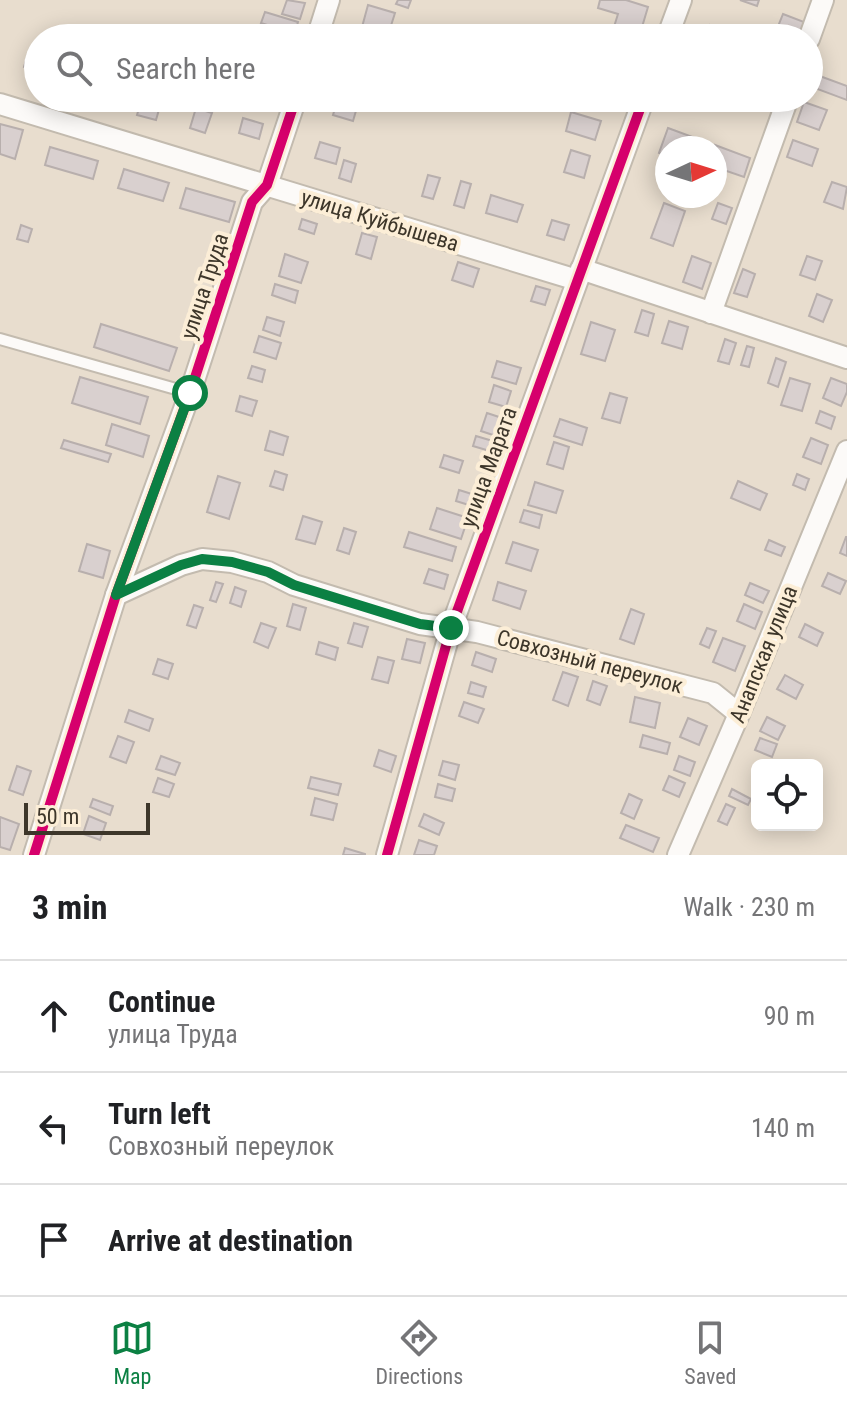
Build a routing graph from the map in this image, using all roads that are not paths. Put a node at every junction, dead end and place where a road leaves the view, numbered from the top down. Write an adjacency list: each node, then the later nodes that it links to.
1 (329, 0): 4 (street)
2 (681, 0): 5 (street)
3 (823, 0): 6 (street)
4 (321, 24)
5 (672, 24)
6 (814, 24)
7 (0, 104): 8 (street, улица Куйбышева)
8 (24, 111)
9 (26, 112): 13 (street, улица Куйбышева)
10 (291, 112): 13 (street, улица Труда)
11 (639, 112): 14 (street, улица Марата)
12 (783, 112): 15 (street)
13 (267, 185): 14 (street, улица Куйбышева); 18 (street, улица Труда)
14 (579, 275): 15 (street, улица Куйбышева); 21 (street, улица Марата)
15 (711, 313): 17 (street, улица Куйбышева)
16 (0, 339): 18 (lane)
17 (847, 358)
18 (190, 393): 20 (street, улица Труда)
19 (847, 451): 22 (street, Анапская улица)
20 (116, 595): 21 (street, Совхозный переулок); 23 (street, улица Труда)
21 (451, 628): 22 (street, Совхозный переулок); 24 (street, улица Марата)
22 (739, 714): 25 (street, Анапская улица)
23 (34, 855)
24 (387, 855)
25 (678, 855)

